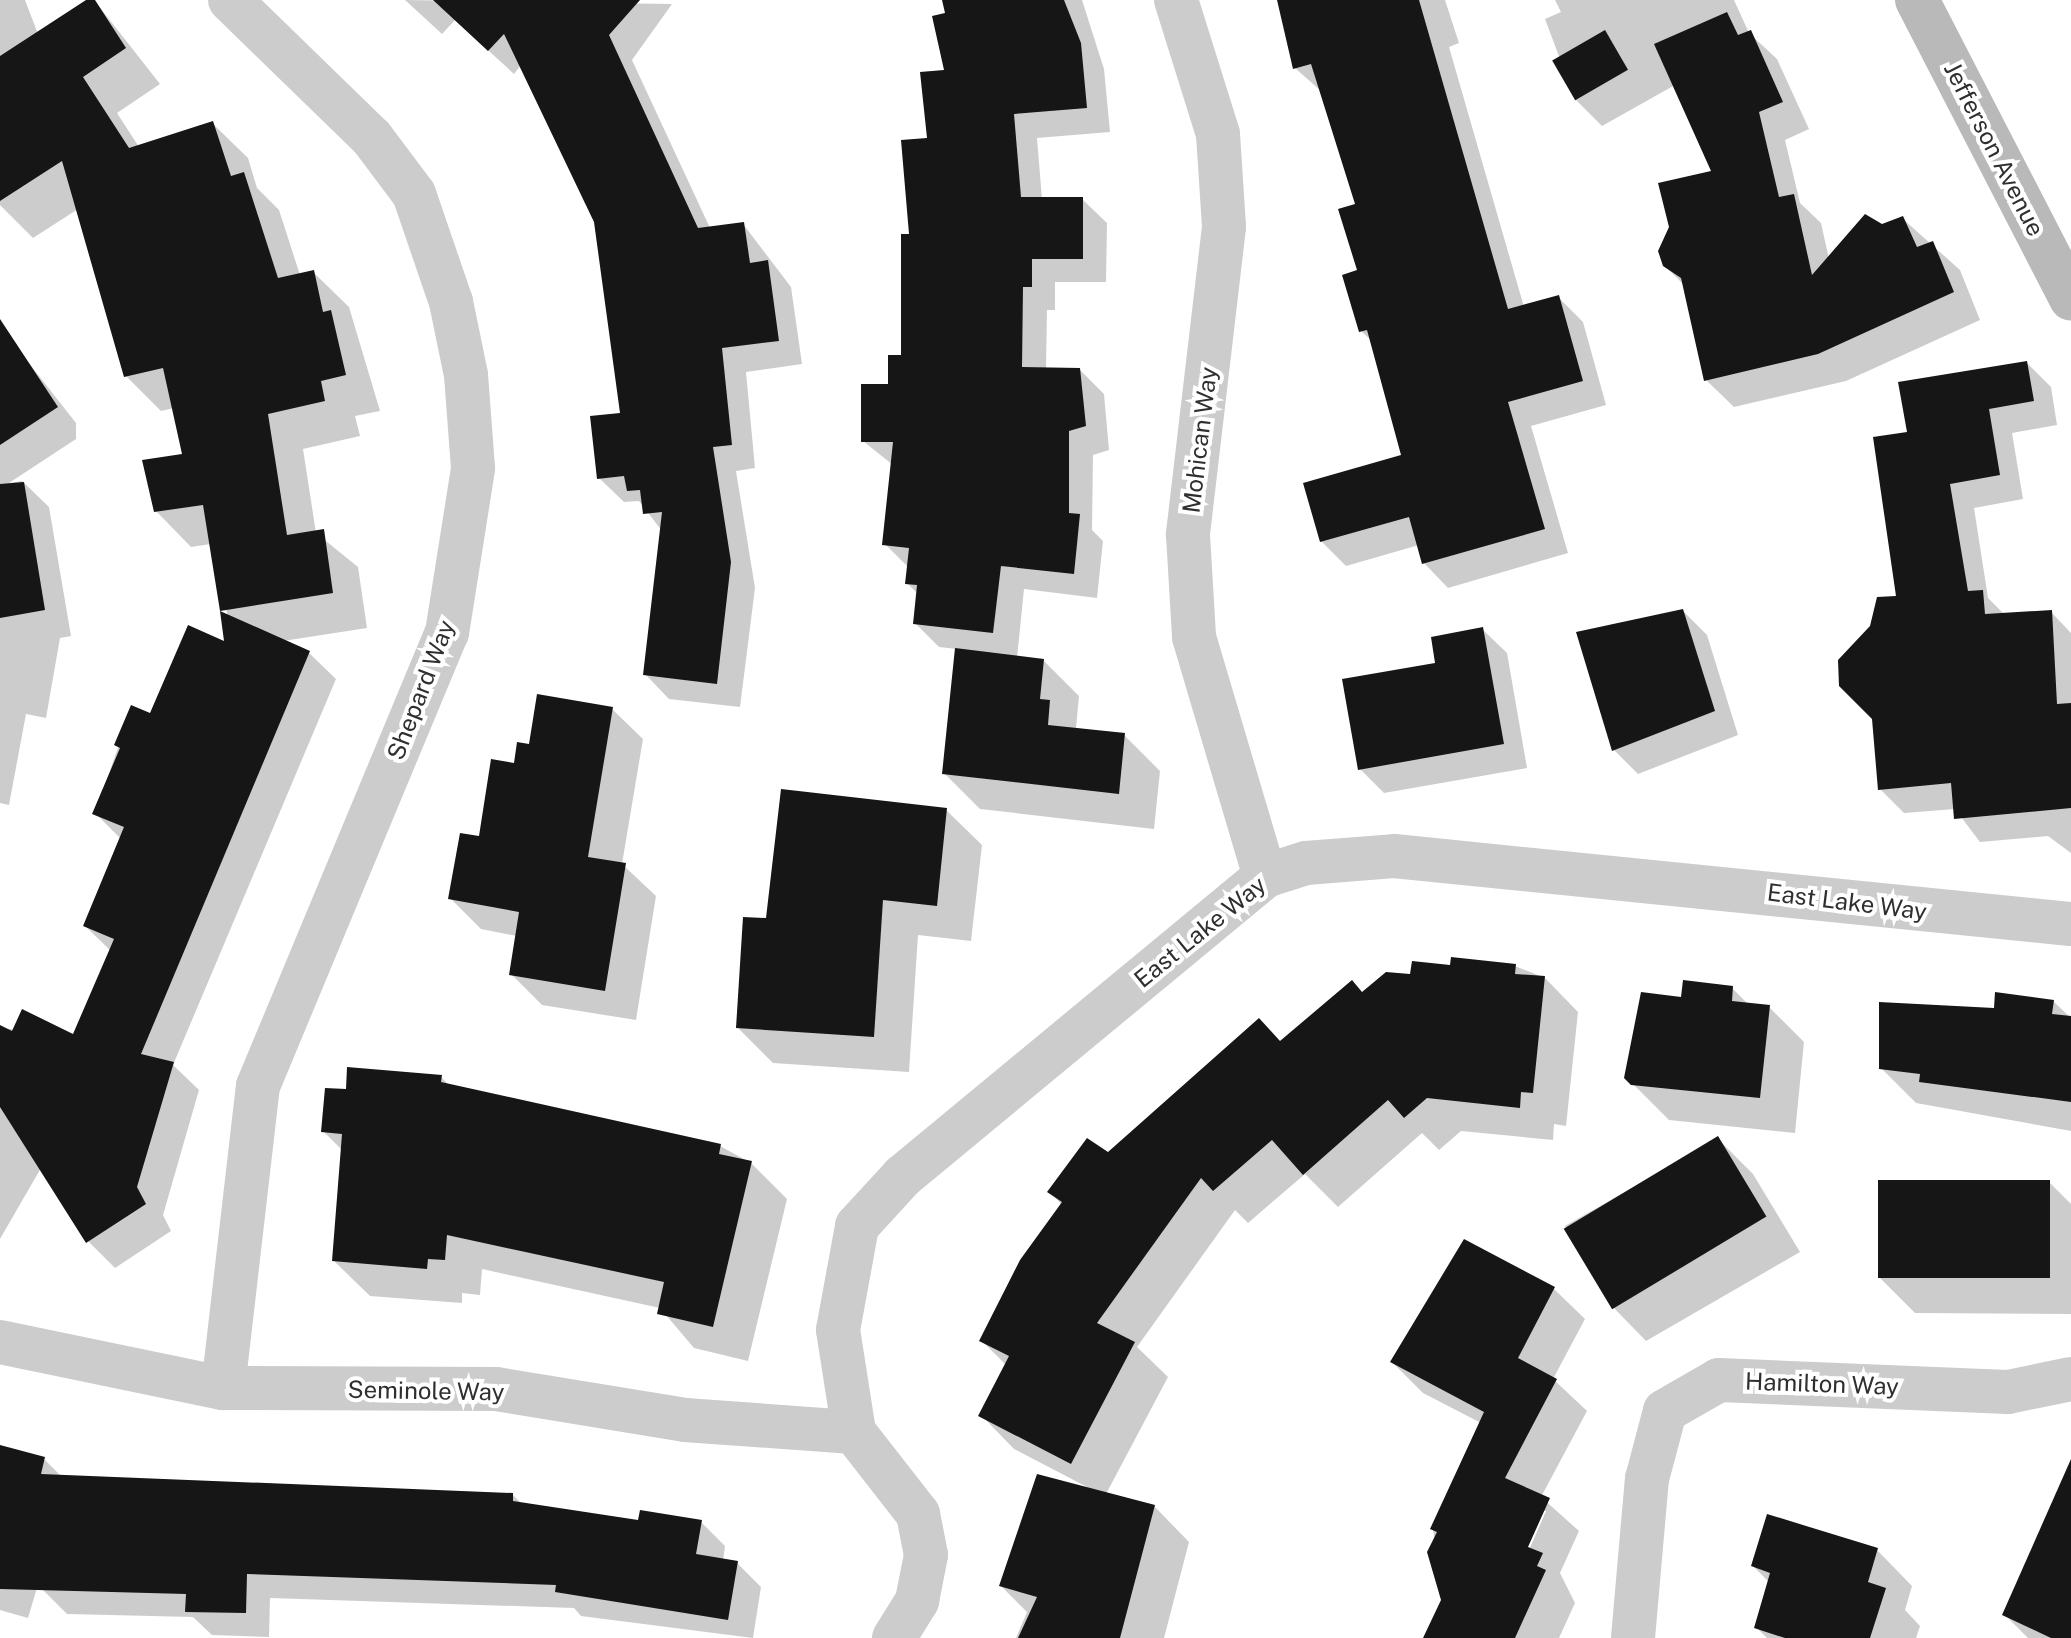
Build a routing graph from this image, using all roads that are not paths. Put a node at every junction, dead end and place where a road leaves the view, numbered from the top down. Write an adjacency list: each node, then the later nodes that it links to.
1 (230, 0): 9 (street, Shepard Way)
2 (1176, 0): 5 (street, Mohican Way)
3 (1917, 0): 4 (street, Jefferson Avenue)
4 (2071, 299)
5 (1265, 876): 6 (street, East Lake Way); 10 (street, East Lake Way)
6 (2071, 924)
7 (0, 1342): 9 (street, Seminole Way)
8 (2071, 1379): 12 (street, Hamilton Way)
9 (223, 1388): 10 (street, Seminole Way)
10 (854, 1432): 11 (street, East Lake Way)
11 (894, 1638)
12 (1633, 1638)

